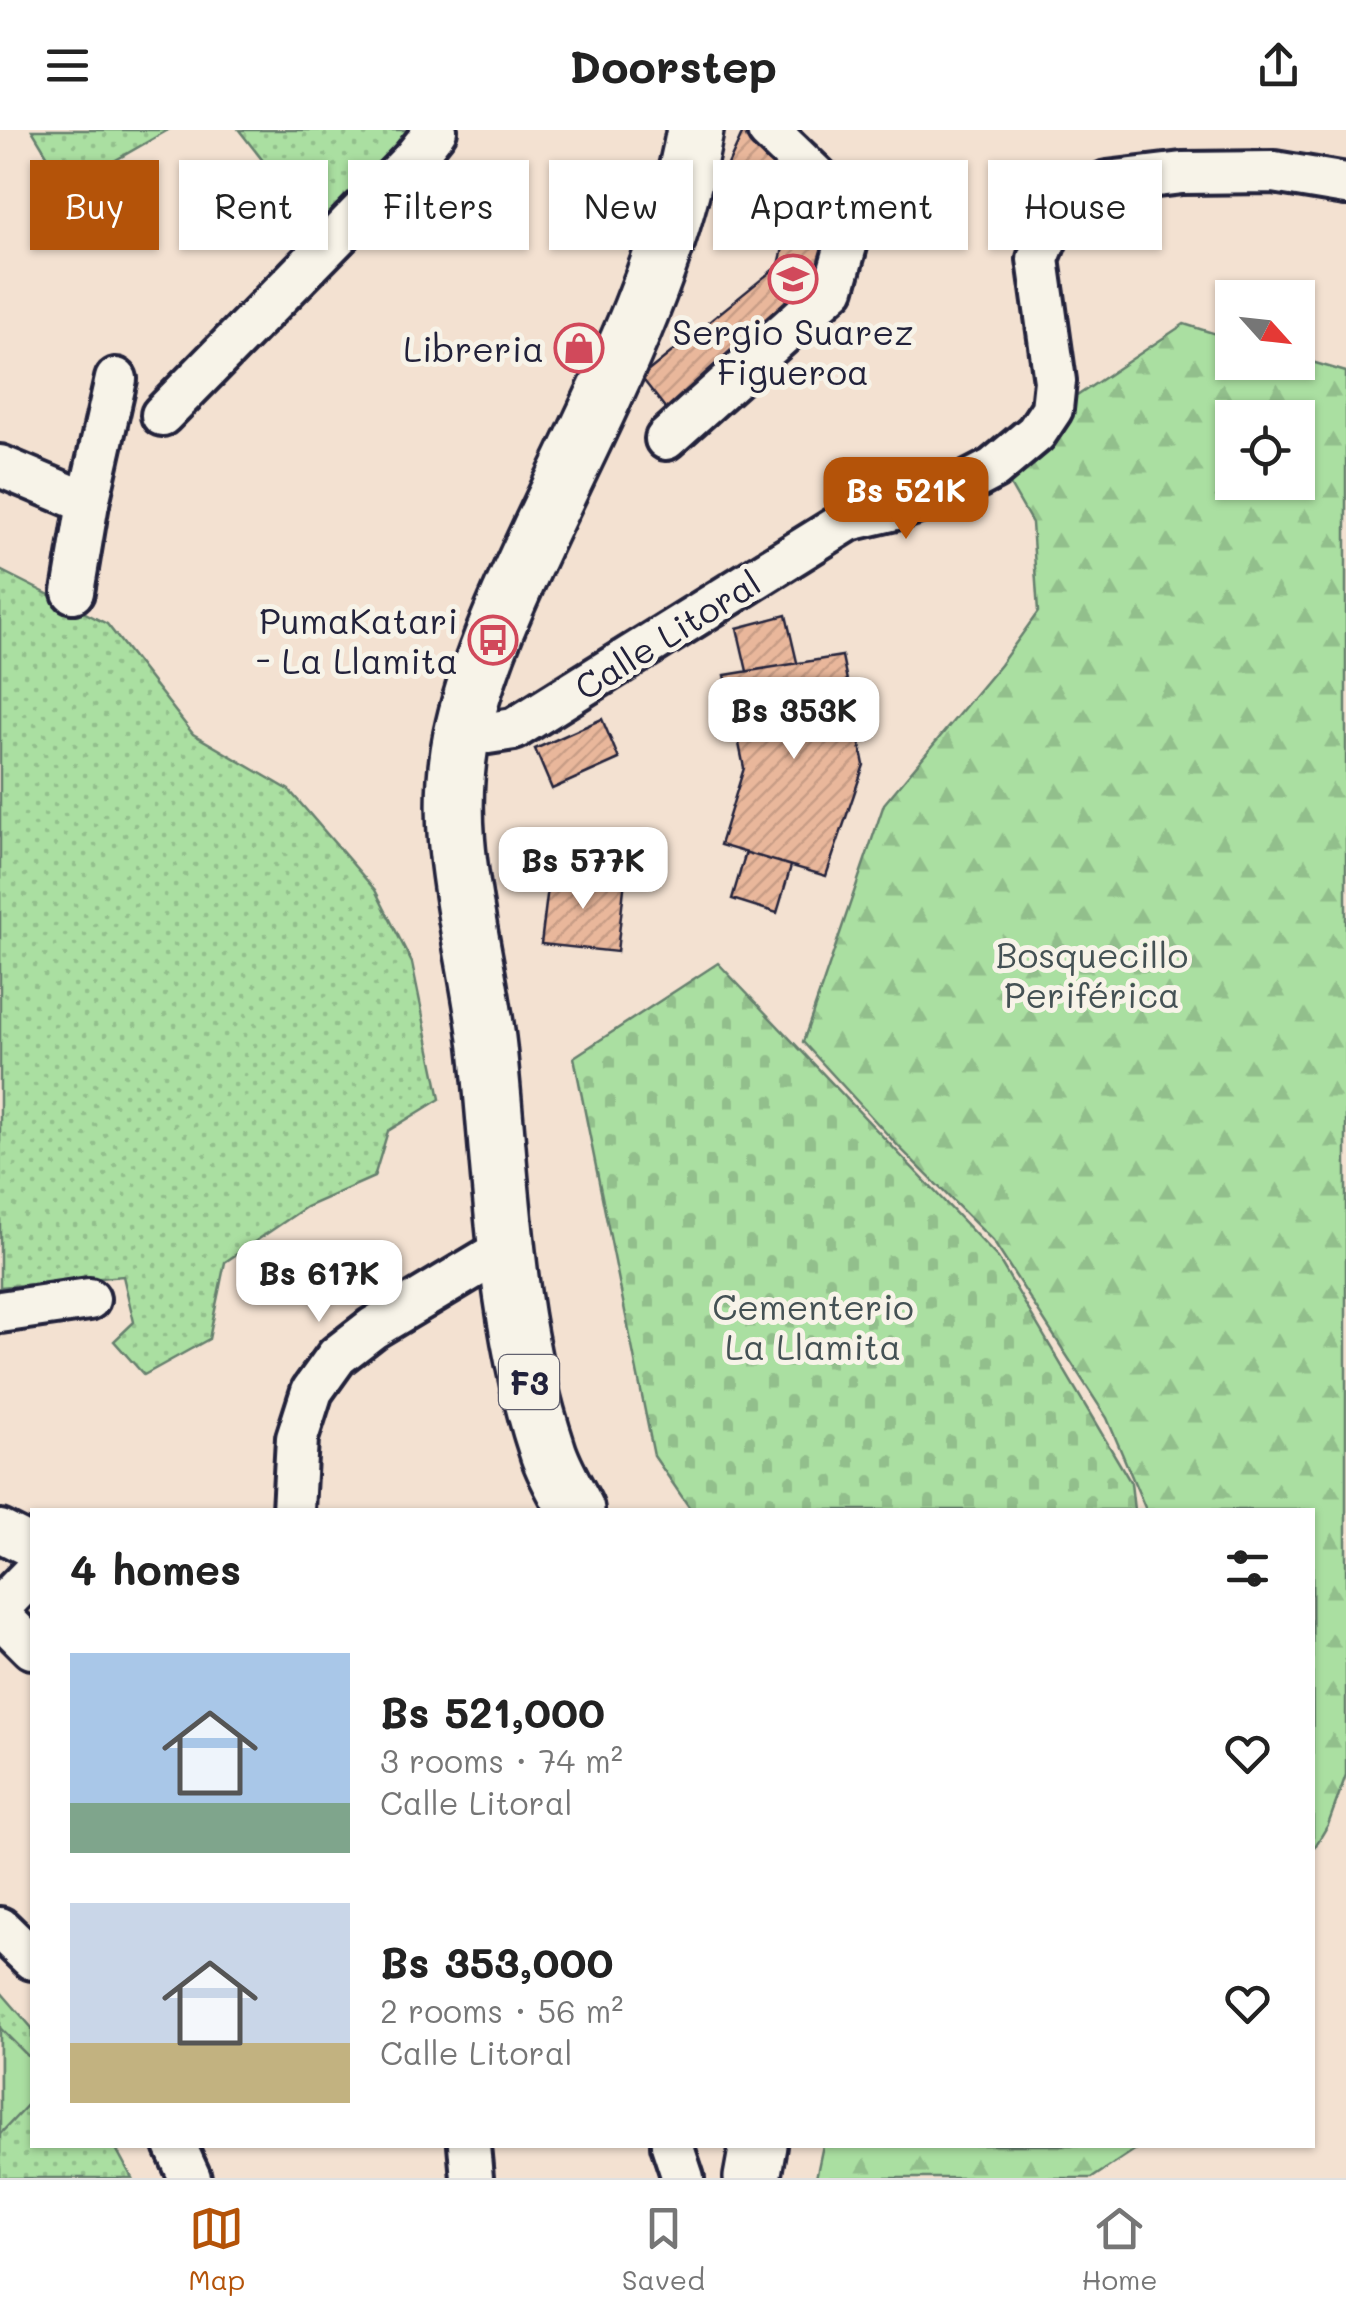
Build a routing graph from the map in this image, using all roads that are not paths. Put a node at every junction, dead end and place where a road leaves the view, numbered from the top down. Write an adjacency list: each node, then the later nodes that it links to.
1 (436, 130): 6 (street)
2 (695, 130): 11 (highway, F3)
3 (768, 130): 7 (street)
4 (1346, 184): 11 (street, Calle Litoral)
5 (116, 379): 9 (street)
6 (162, 415)
7 (666, 440)
8 (0, 466): 9 (street)
9 (88, 503): 10 (street)
10 (73, 592)
11 (464, 726): 12 (highway, F3)
12 (506, 1248): 15 (street); 16 (highway, F3)
13 (89, 1299): 14 (street)
14 (0, 1312)
15 (293, 1508)
16 (575, 1508)
17 (0, 1531): 18 (street)
18 (30, 1546)
19 (30, 1576): 20 (street)
20 (0, 1607)
21 (0, 1616): 22 (street)
22 (30, 1646)
23 (0, 1928): 24 (street)
24 (30, 1957)
25 (175, 2148): 29 (street)
26 (469, 2148): 30 (street)
27 (673, 2148): 31 (street)
28 (757, 2148): 32 (highway)
29 (190, 2178)
30 (472, 2178)
31 (683, 2178)
32 (752, 2178)

